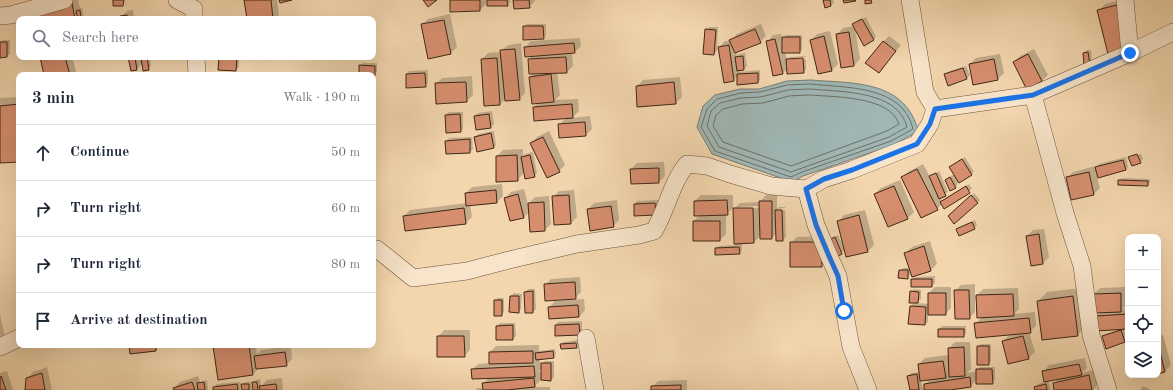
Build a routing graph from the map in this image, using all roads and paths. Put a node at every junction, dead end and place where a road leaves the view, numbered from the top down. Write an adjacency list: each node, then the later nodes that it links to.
1 (64, 0): 5 (street)
2 (177, 0): 6 (street)
3 (910, 0): 12 (street)
4 (1125, 0): 8 (street)
5 (0, 16)
6 (194, 16)
7 (1173, 32): 8 (street)
8 (1130, 53): 11 (street)
9 (196, 60): 10 (street)
10 (197, 72)
11 (1033, 95): 12 (street); 20 (street)
12 (935, 109): 13 (street)
13 (806, 189): 14 (street); 19 (street)
14 (376, 249)
15 (586, 338): 18 (street)
16 (16, 339): 17 (street)
17 (0, 347)
18 (595, 390)
19 (868, 390)
20 (1108, 390)

